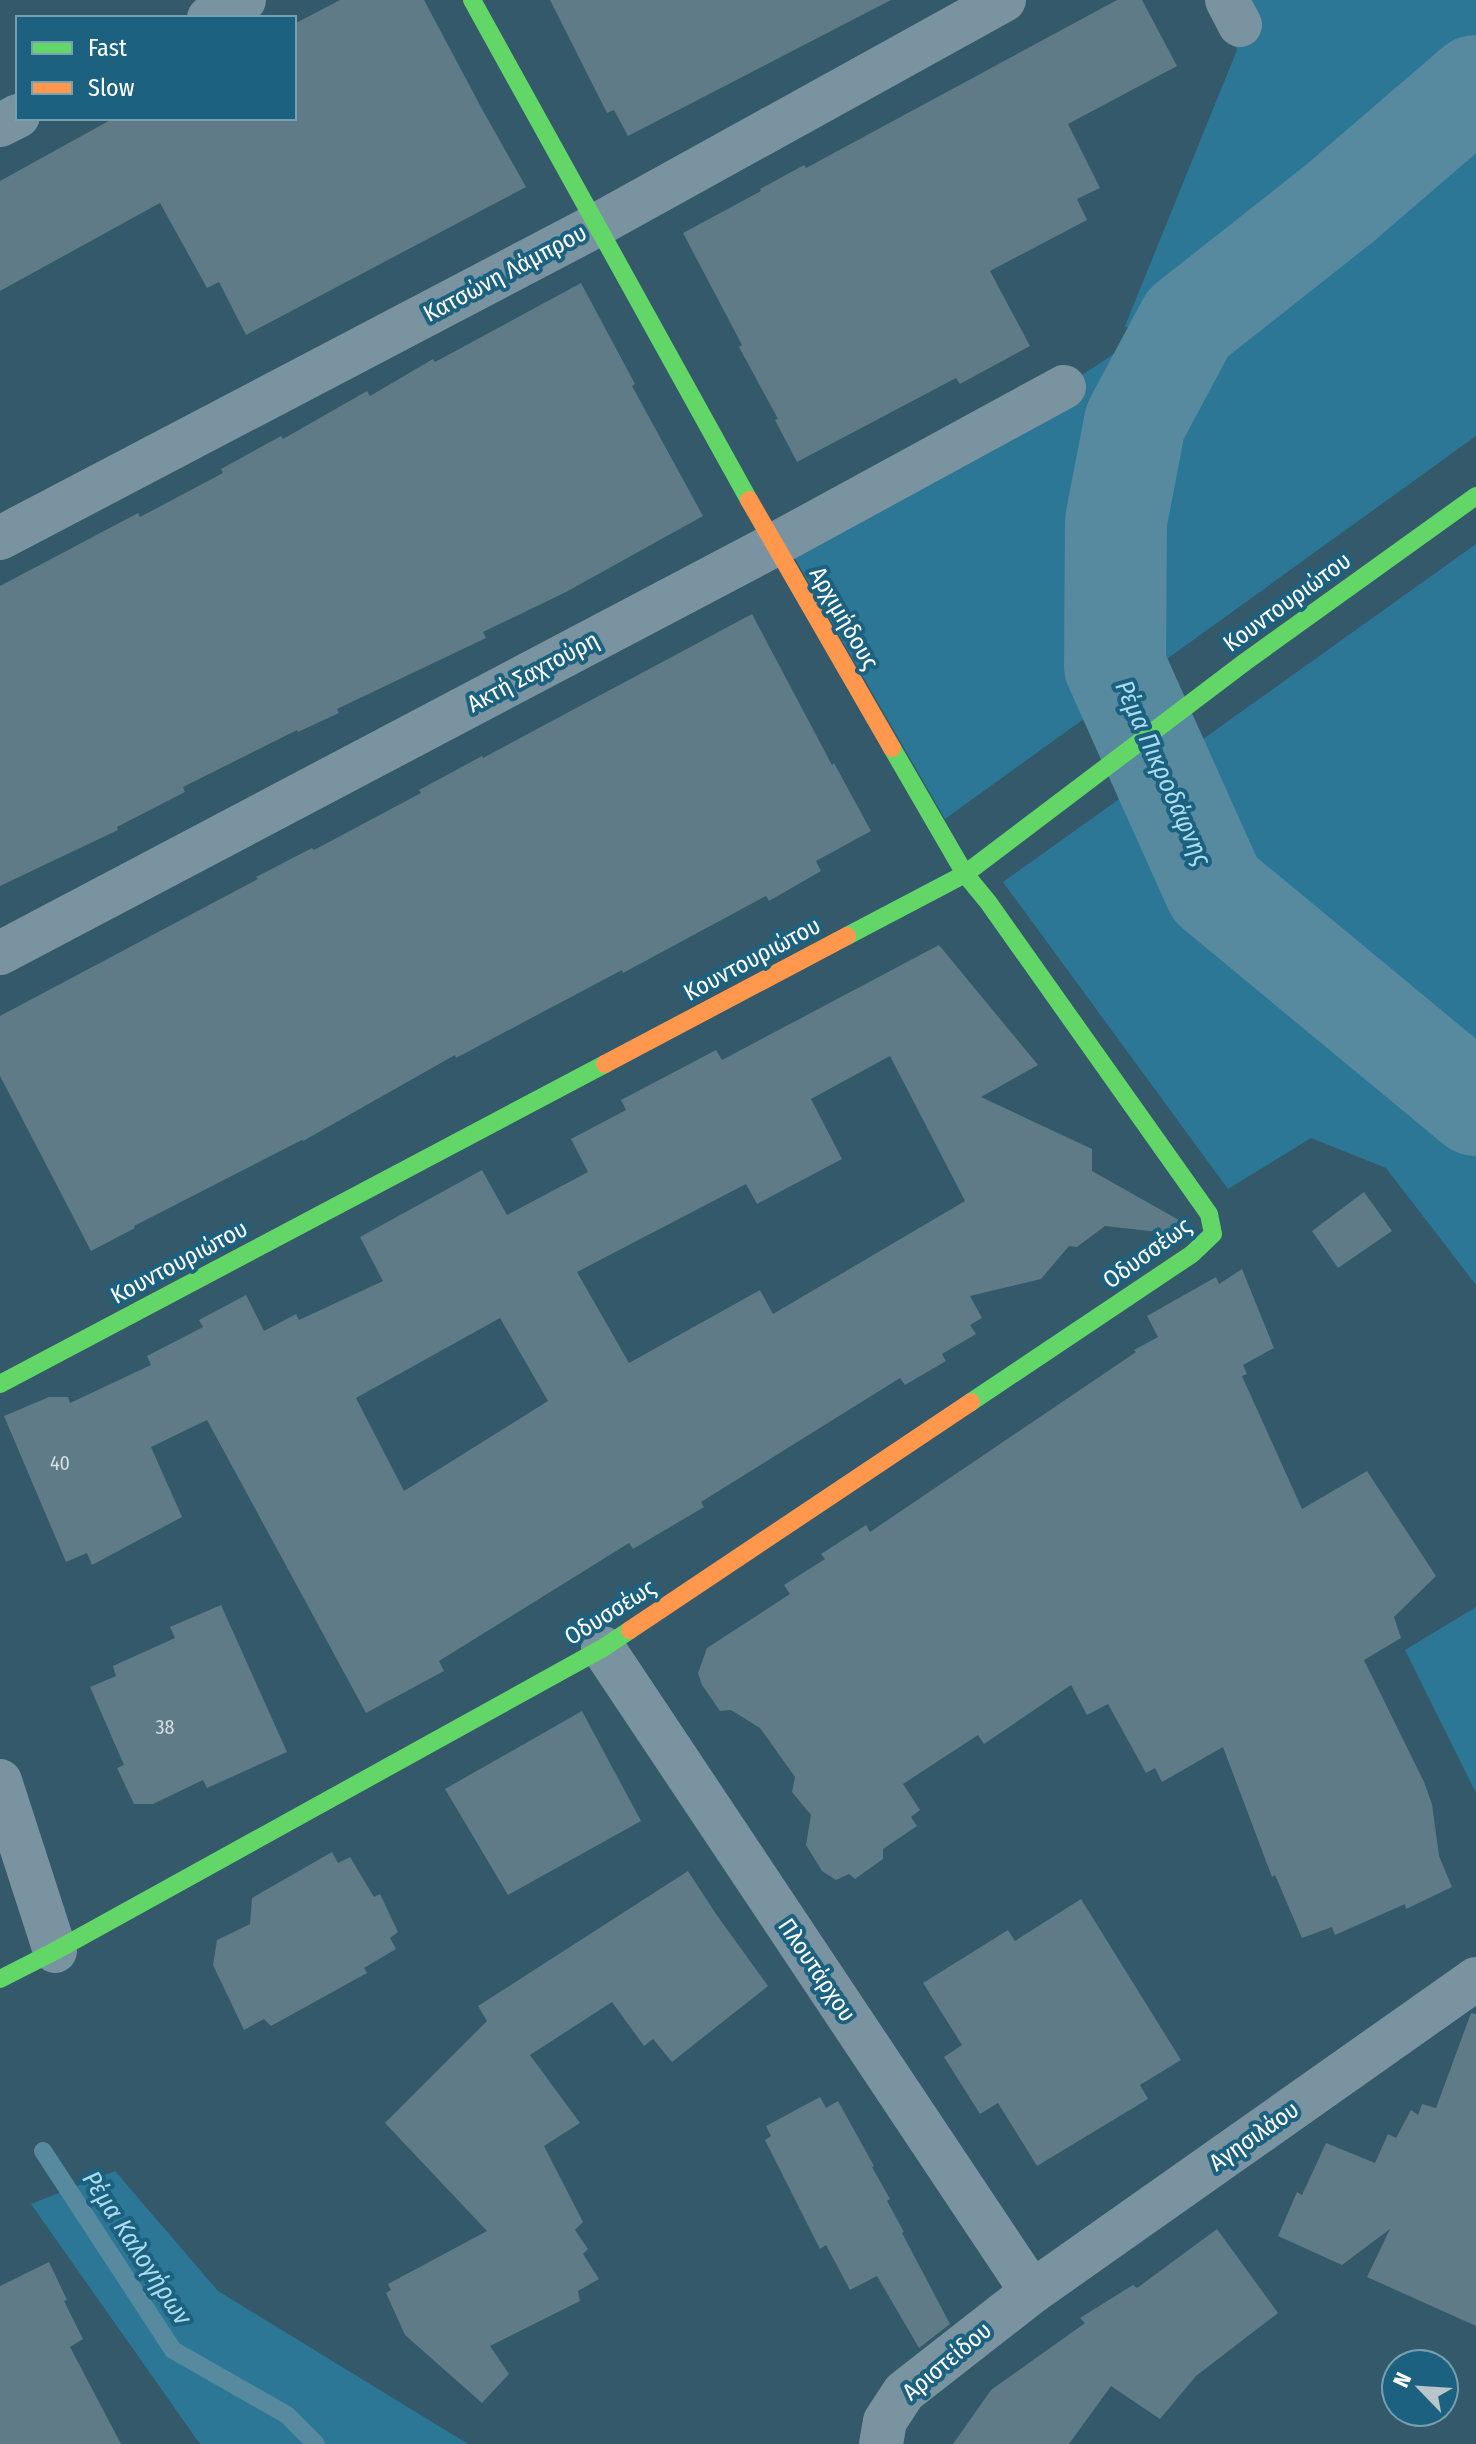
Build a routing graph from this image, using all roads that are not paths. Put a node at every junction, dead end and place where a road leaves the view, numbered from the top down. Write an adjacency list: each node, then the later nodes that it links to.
1 (244, 0): 4 (street)
2 (472, 0): 5 (street, Αρχιμήδους)
3 (1004, 0): 5 (street, Κατσώνη Λάμπρου)
4 (213, 16)
5 (597, 225): 8 (street, Κατσώνη Λάμπρου); 9 (street, Αρχιμήδους)
6 (1064, 387): 9 (street, Ακτή Σαχτούρη)
7 (1476, 496): 10 (street, Κουντουριώτου)
8 (0, 538)
9 (774, 545): 10 (street, Αρχιμήδους); 11 (street, Ακτή Σαχτούρη)
10 (965, 874): 12 (street, Αρχιμήδους); 13 (street, Κουντουριώτου)
11 (0, 953)
12 (1213, 1234): 14 (street, Οδυσσέως)
13 (0, 1384)
14 (603, 1648): 16 (street, Οδυσσέως); 19 (street, Πλουτάρχου)
15 (0, 1781): 16 (street)
16 (55, 1951): 17 (street, Οδυσσέως)
17 (0, 1979)
18 (1476, 1979): 19 (street, Αγησιλάου)
19 (1032, 2292): 20 (street, Αριστείδου)
20 (881, 2444)

